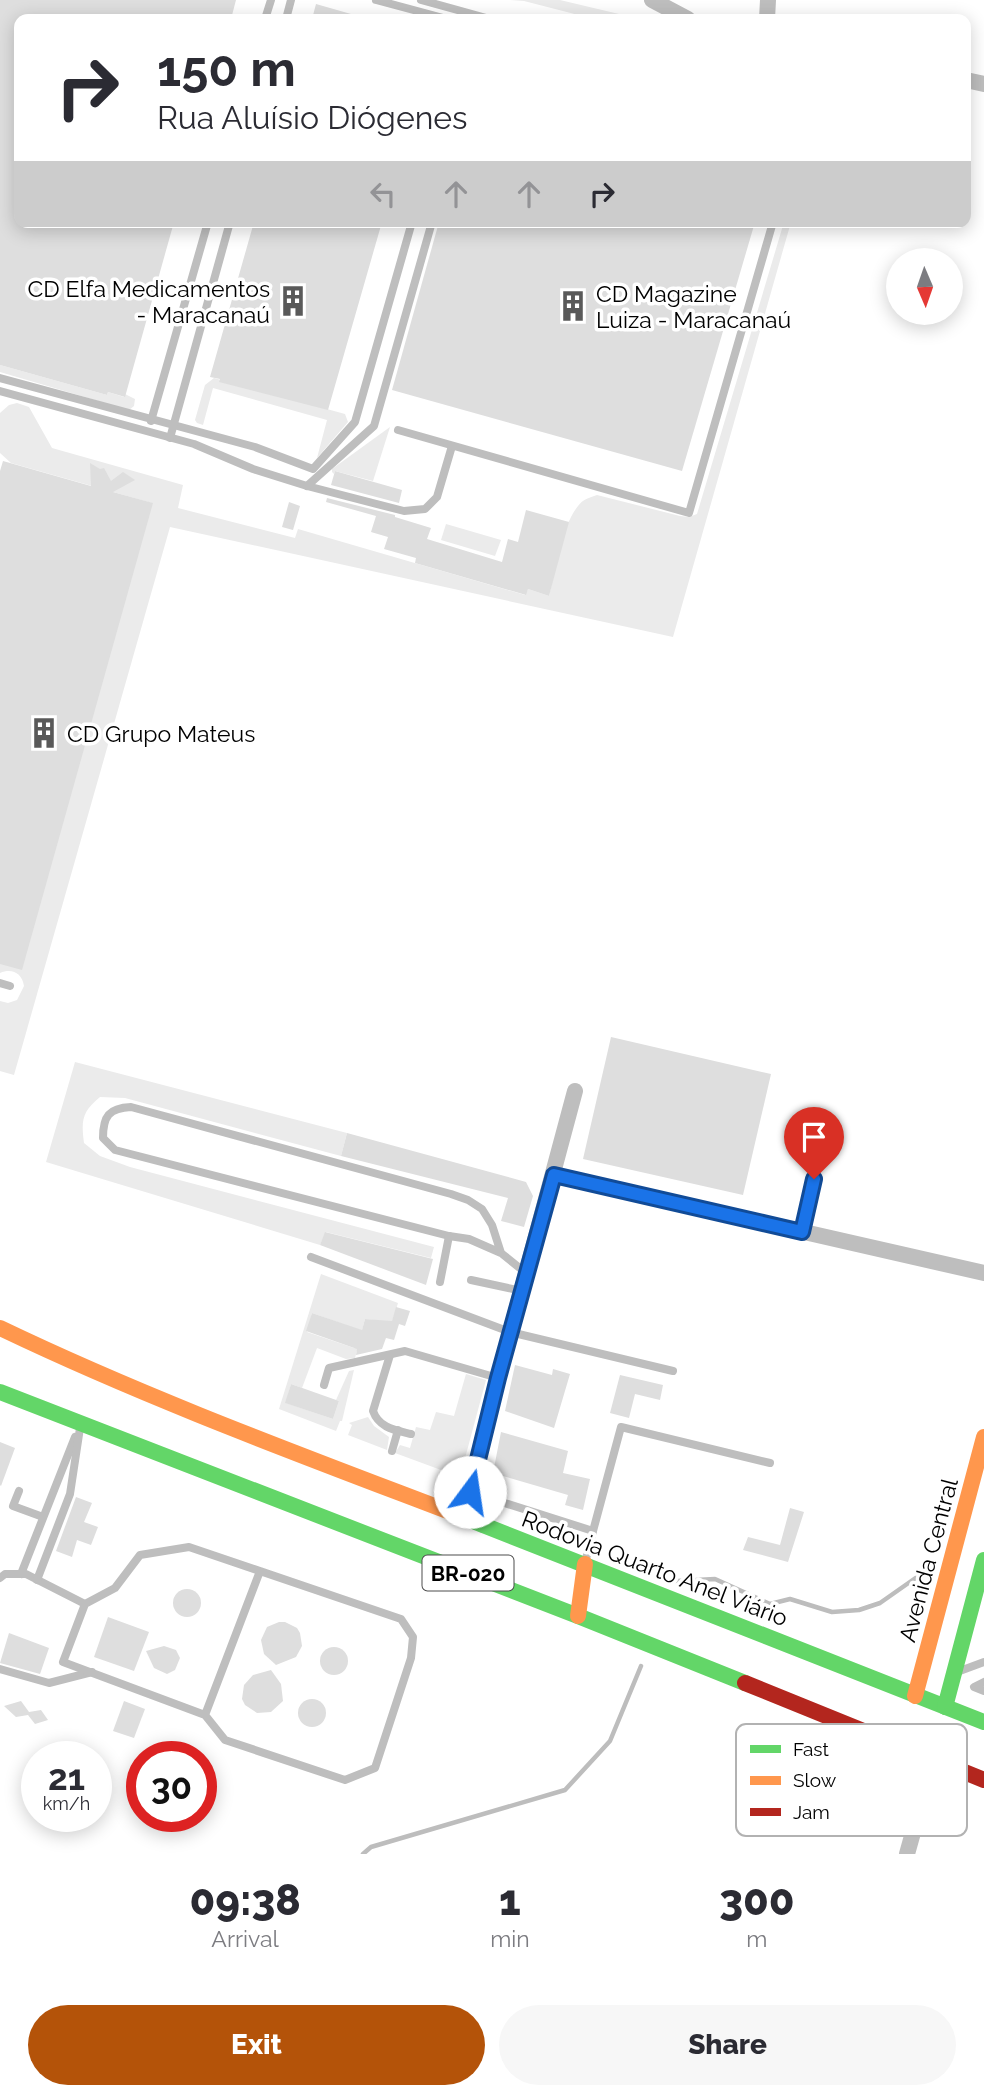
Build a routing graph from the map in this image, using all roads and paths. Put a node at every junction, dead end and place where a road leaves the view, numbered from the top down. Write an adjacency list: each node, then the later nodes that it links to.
1 (376, 0): 4 (lane)
2 (421, 0): 5 (lane)
3 (652, 0): 6 (street)
4 (428, 14)
5 (472, 14)
6 (679, 14)
7 (206, 228): 14 (lane)
8 (228, 228): 15 (lane)
9 (410, 228): 15 (lane)
10 (430, 228): 20 (lane)
11 (771, 228): 19 (lane)
12 (0, 378): 14 (lane)
13 (0, 391): 17 (lane)
14 (152, 419): 15 (lane); 17 (lane)
15 (174, 425): 18 (lane)
16 (398, 430): 19 (lane)
17 (149, 432): 18 (lane)
18 (170, 438): 20 (lane)
19 (452, 446): 20 (lane)
20 (307, 486)
21 (0, 983): 22 (lane)
22 (10, 986)
23 (575, 1091): 25 (street)
24 (825, 1126): 26 (lane)
25 (554, 1175): 26 (street); 30 (street)
26 (802, 1232): 31 (street)
27 (449, 1236): 28 (lane); 28 (lane); 33 (lane)
28 (500, 1253): 30 (lane)
29 (312, 1257): 36 (lane)
30 (526, 1273): 34 (street)
31 (984, 1273)
32 (471, 1280): 34 (lane)
33 (440, 1282)
34 (522, 1291): 36 (street)
35 (0, 1328): 51 (main road, Rodovia Quarto Anel Viário / BR-020)
36 (510, 1332): 38 (lane); 39 (street)
37 (390, 1355): 39 (lane); 40 (lane); 43 (lane)
38 (673, 1371)
39 (498, 1378): 49 (street)
40 (324, 1385)
41 (0, 1392): 42 (main road, BR-020)
42 (81, 1422): 50 (lane); 58 (lane); 60 (main road, BR-020)
43 (398, 1430): 44 (lane); 46 (lane)
44 (411, 1434)
45 (984, 1437): 67 (main road, Avenida Central)
46 (392, 1451)
47 (770, 1463): 52 (lane)
48 (19, 1491): 50 (lane)
49 (470, 1492): 51 (street); 52 (lane)
50 (43, 1517): 56 (lane)
51 (484, 1528): 54 (main road, Rodovia Quarto Anel Viário / BR-020)
52 (593, 1531): 54 (lane)
53 (984, 1560): 64 (main road)
54 (585, 1564): 60 (main road); 67 (main road, Rodovia Quarto Anel Viário / BR-020)
55 (260, 1571): 59 (lane); 69 (lane); 69 (lane)
56 (21, 1574): 57 (lane); 58 (lane)
57 (0, 1578)
58 (37, 1580): 59 (lane)
59 (85, 1604): 63 (lane)
60 (578, 1616): 71 (main road, BR-020)
61 (984, 1662): 64 (lane)
62 (0, 1669): 63 (lane)
63 (92, 1672): 69 (lane)
64 (952, 1674): 68 (main road)
65 (984, 1682): 66 (lane)
66 (984, 1691)
67 (915, 1696): 68 (main road, Rodovia Quarto Anel Viário / BR-020)
68 (945, 1707): 70 (main road, Rodovia Quarto Anel Viário / BR-020)
69 (205, 1715)
70 (984, 1723)
71 (844, 1724)
72 (967, 1773): 73 (main road, BR-020)
73 (984, 1780)
74 (912, 1836): 75 (street)
75 (907, 1854)

